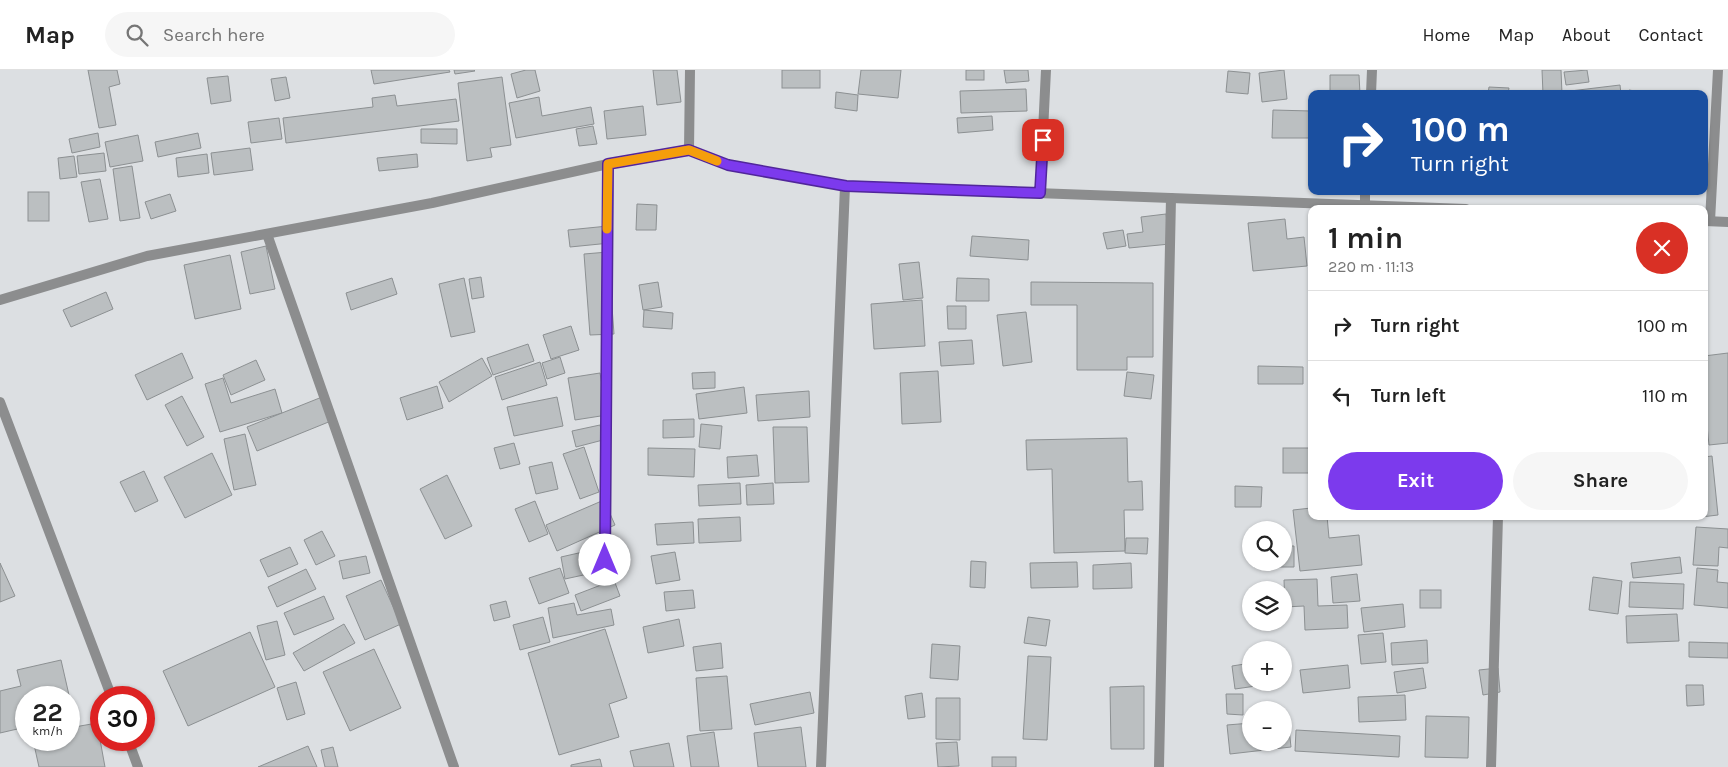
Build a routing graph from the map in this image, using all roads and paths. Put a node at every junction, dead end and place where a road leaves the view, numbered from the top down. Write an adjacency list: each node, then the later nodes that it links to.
1 (690, 70): 6 (street)
2 (1046, 70): 9 (street)
3 (1372, 70): 5 (street)
4 (1718, 70): 13 (street)
5 (1371, 90)
6 (689, 150): 7 (street); 8 (street)
7 (608, 164): 16 (street); 20 (street)
8 (846, 186): 9 (street); 25 (street)
9 (1040, 193): 11 (street)
10 (1365, 195): 12 (street)
11 (1171, 198): 12 (street); 26 (street)
12 (1365, 205)
13 (1708, 207)
14 (1708, 221): 15 (street)
15 (1728, 222)
16 (267, 234): 17 (street); 24 (street)
17 (0, 300)
18 (0, 402): 21 (street)
19 (1498, 520): 27 (street)
20 (605, 560)
21 (107, 686)
22 (132, 751): 23 (street)
23 (138, 767)
24 (454, 767)
25 (821, 767)
26 (1158, 767)
27 (1491, 767)

